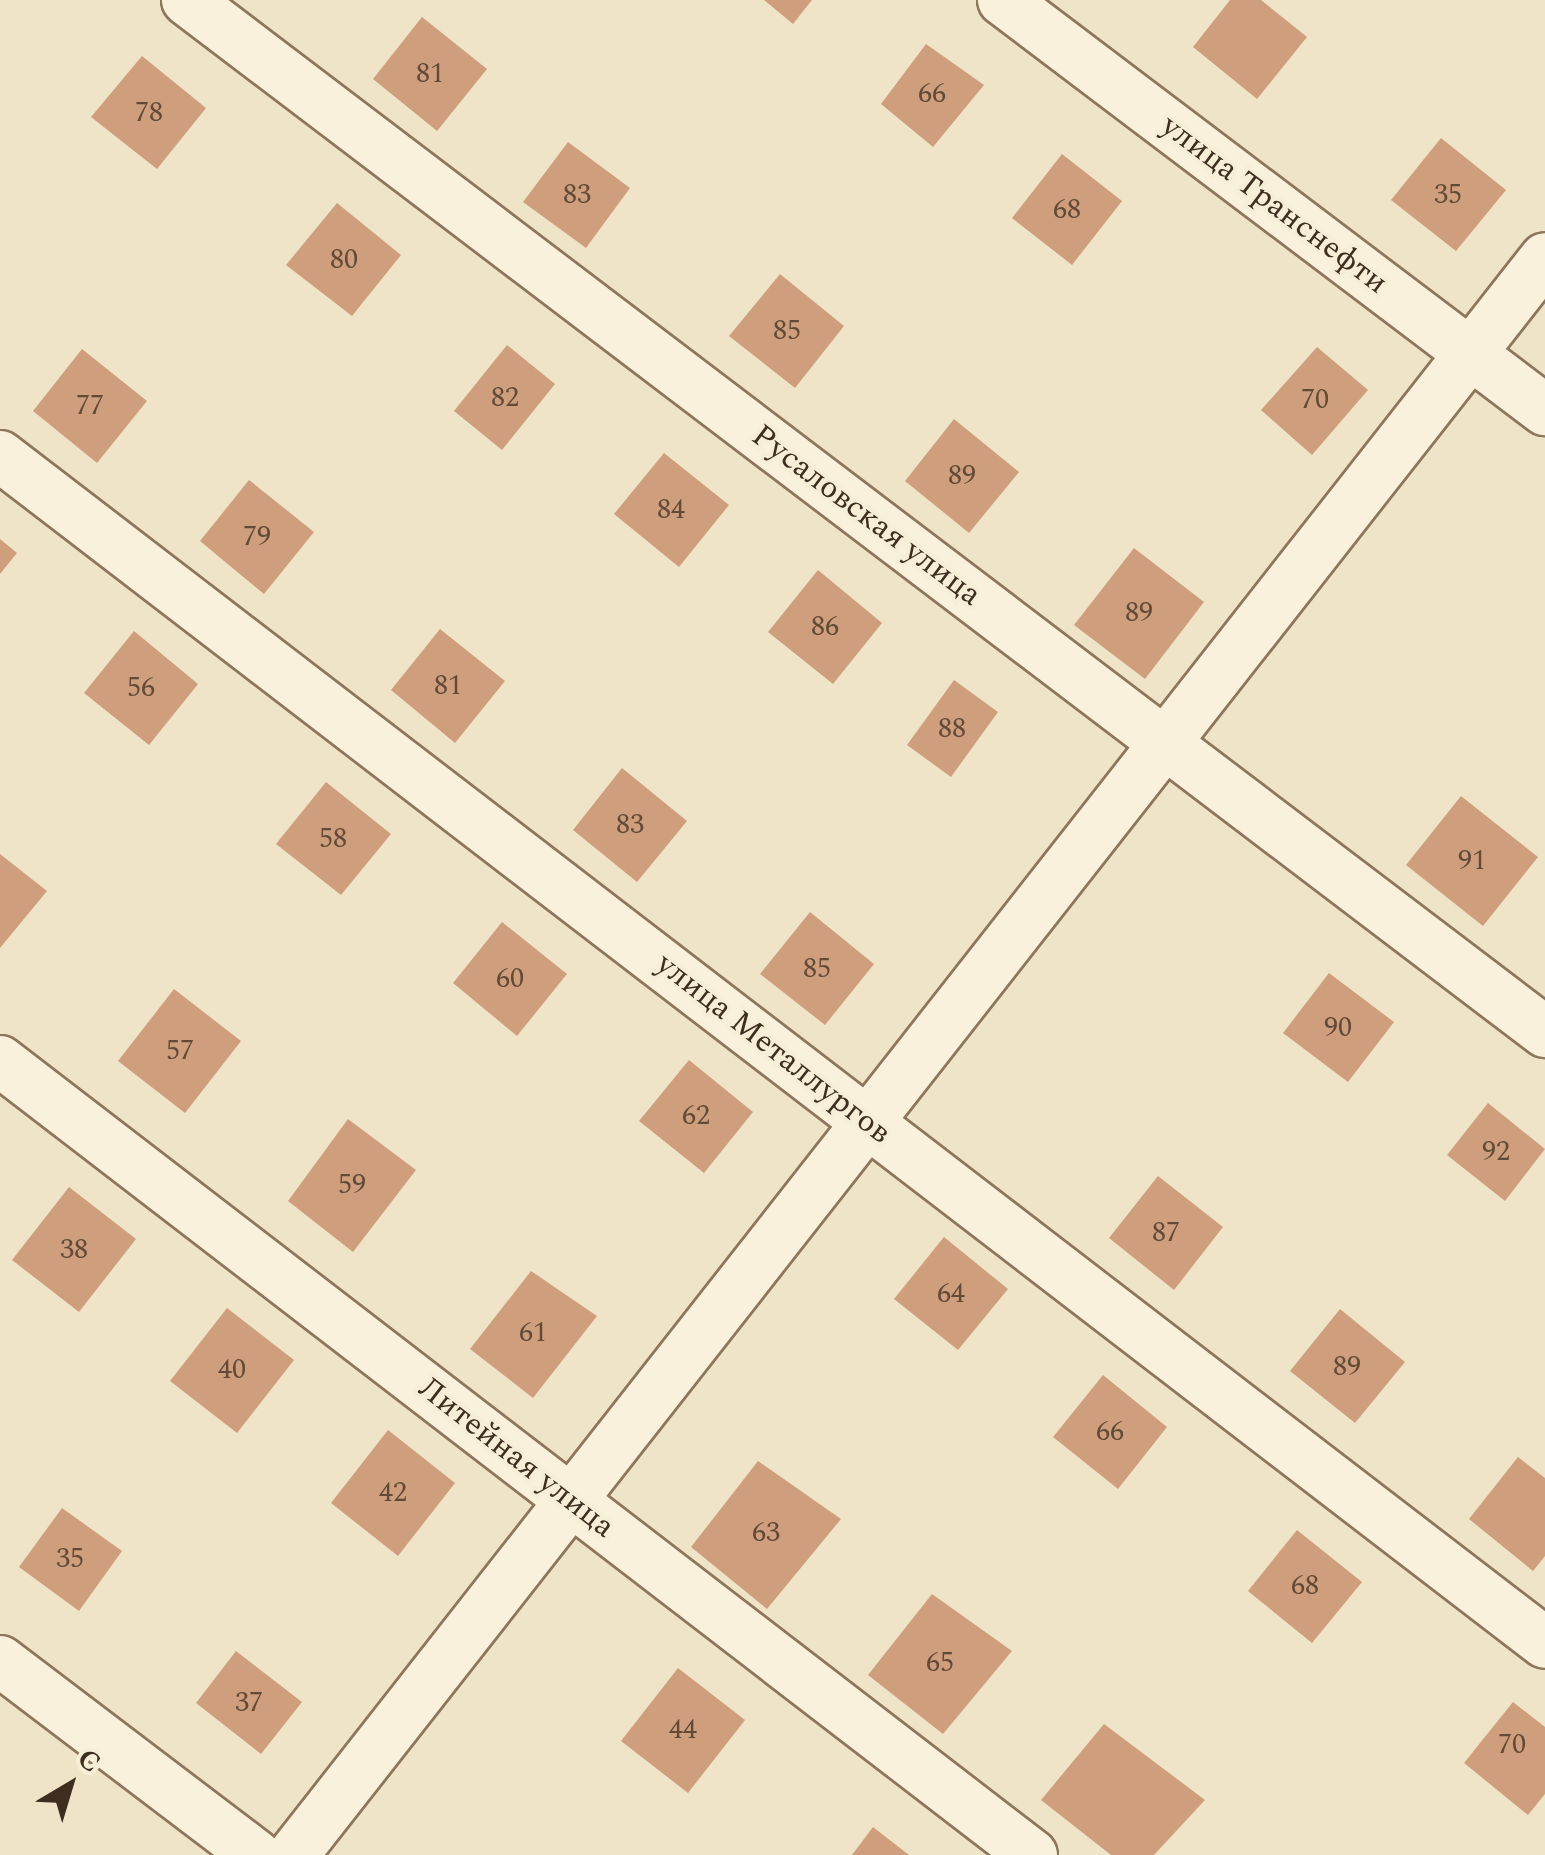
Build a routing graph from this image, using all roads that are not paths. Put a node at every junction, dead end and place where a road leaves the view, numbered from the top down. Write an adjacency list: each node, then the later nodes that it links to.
1 (187, 0): 7 (street, Русаловская улица)
2 (1003, 0): 4 (street, улица Транснефти)
3 (1545, 258): 4 (street)
4 (1470, 354): 5 (street, улица Транснефти); 7 (street)
5 (1545, 410)
6 (0, 456): 10 (street, улица Металлургов)
7 (1166, 744): 8 (street, Русаловская улица); 10 (street)
8 (1545, 1032)
9 (0, 1061): 11 (street, Литейная улица)
10 (863, 1118): 11 (street); 12 (street, улица Металлургов)
11 (573, 1502): 15 (street); 16 (street, Литейная улица)
12 (1545, 1643)
13 (0, 1661): 14 (street)
14 (256, 1855)
15 (293, 1855)
16 (1032, 1855)

